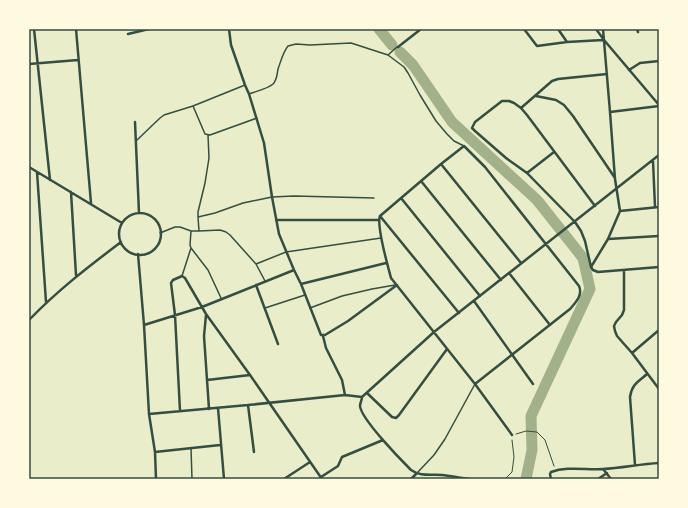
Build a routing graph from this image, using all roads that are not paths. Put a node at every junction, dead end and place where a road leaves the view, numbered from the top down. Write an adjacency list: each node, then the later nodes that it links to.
1 (34, 29): 17 (street)
2 (76, 29): 15 (street)
3 (149, 29): 10 (street)
4 (229, 29): 21 (street)
5 (421, 29): 13 (street)
6 (524, 29): 12 (street)
7 (558, 29): 12 (street)
8 (596, 29): 11 (street)
9 (603, 29): 11 (street)
10 (128, 34)
11 (604, 40): 12 (street); 19 (street); 20 (street)
12 (567, 42)
13 (398, 47): 14 (lane)
14 (388, 55): 22 (lane); 32 (lane)
15 (78, 60): 17 (street); 48 (street)
16 (659, 61): 19 (street)
17 (38, 63): 18 (street); 41 (street)
18 (29, 64)
19 (629, 70): 24 (street)
20 (607, 74): 23 (street); 27 (street)
21 (244, 86): 22 (street); 25 (lane)
22 (248, 94): 28 (street)
23 (536, 96): 26 (street); 40 (street)
24 (659, 105): 27 (street)
25 (193, 106): 30 (lane); 31 (lane)
26 (521, 108): 33 (street); 39 (street)
27 (610, 112): 40 (street)
28 (257, 118): 30 (lane); 45 (street)
29 (135, 122): 31 (street)
30 (208, 135): 54 (lane)
31 (136, 142): 53 (street)
32 (464, 146): 36 (street); 66 (street)
33 (554, 152): 39 (street); 49 (street)
34 (659, 155): 35 (street)
35 (653, 161): 43 (street); 50 (street)
36 (441, 164): 42 (street); 71 (street)
37 (29, 167): 38 (street)
38 (37, 172): 41 (street); 89 (street)
39 (527, 173): 57 (street)
40 (615, 179): 43 (street)
41 (50, 180): 44 (street)
42 (421, 181): 47 (street); 80 (street)
43 (617, 189): 49 (street); 52 (street)
44 (71, 192): 48 (street); 78 (street)
45 (272, 197): 46 (lane); 54 (lane); 56 (street)
46 (374, 198)
47 (401, 198): 55 (street); 86 (street)
48 (91, 204): 58 (street)
49 (595, 206): 57 (street)
50 (655, 207): 51 (street); 52 (street)
51 (659, 207)
52 (620, 211): 64 (street)
53 (139, 213): 58 (street); 61 (street)
54 (198, 217): 60 (lane)
55 (380, 218): 56 (street); 63 (street); 93 (street)
56 (276, 220): 68 (street)
57 (575, 222): 66 (street); 73 (street)
58 (122, 223): 65 (street)
59 (191, 231): 60 (lane); 61 (lane); 67 (lane)
60 (199, 232): 72 (lane)
61 (160, 233): 69 (street)
62 (659, 236): 64 (street)
63 (381, 238): 68 (lane); 70 (street)
64 (608, 239): 73 (street)
65 (121, 242): 69 (street); 78 (street)
66 (547, 243): 71 (street); 98 (street)
67 (191, 248): 79 (lane); 87 (lane)
68 (286, 252): 72 (lane); 75 (street)
69 (138, 254): 97 (street)
70 (386, 262): 82 (street); 84 (street)
71 (522, 263): 77 (street)
72 (256, 264): 81 (lane)
73 (591, 267): 76 (street)
74 (659, 267): 76 (street)
75 (294, 270): 81 (street); 82 (street)
76 (624, 270): 104 (street)
77 (509, 273): 80 (street); 98 (street)
78 (76, 276): 89 (street)
79 (182, 276): 90 (street); 95 (street)
80 (501, 280): 86 (street)
81 (265, 281): 83 (street)
82 (301, 284): 85 (street)
83 (256, 285): 87 (street); 91 (street)
84 (397, 285): 92 (lane); 100 (street); 101 (street)
85 (305, 295): 91 (lane); 92 (street)
86 (480, 296): 88 (street)
87 (221, 298): 90 (street)
88 (474, 301): 93 (street); 105 (street)
89 (46, 302): 96 (street)
90 (202, 306): 94 (street); 95 (street)
91 (265, 308): 102 (street)
92 (310, 308): 101 (street)
93 (458, 313): 100 (street)
94 (206, 314): 107 (street); 108 (street)
95 (175, 315): 97 (street); 119 (street)
96 (29, 320)
97 (144, 325): 120 (street)
98 (550, 325): 105 (street)
99 (659, 330): 104 (street)
100 (434, 332): 103 (street); 112 (street)
101 (323, 336): 113 (street)
102 (278, 344)
103 (447, 349): 109 (street); 112 (street)
104 (632, 353): 106 (street)
105 (512, 355): 109 (street); 110 (street)
106 (647, 374): 111 (street); 129 (street)
107 (250, 375): 108 (street); 115 (street)
108 (207, 380): 118 (street)
109 (475, 384): 121 (street); 132 (lane)
110 (533, 384)
111 (659, 389)
112 (367, 393): 114 (street)
113 (345, 395): 114 (street); 115 (street)
114 (362, 397): 122 (street)
115 (269, 403): 116 (street); 127 (street)
116 (248, 405): 117 (street); 126 (street)
117 (218, 408): 118 (street); 123 (street)
118 (209, 409): 119 (street)
119 (180, 411): 120 (street)
120 (149, 414): 125 (street)
121 (512, 435)
122 (383, 440): 132 (street); 133 (street)
123 (220, 445): 124 (street); 136 (street)
124 (191, 448): 125 (street); 135 (lane)
125 (154, 452): 134 (street)
126 (254, 452)
127 (310, 462): 133 (street); 137 (street)
128 (659, 462): 129 (street)
129 (635, 465): 130 (street)
130 (603, 469): 131 (street); 140 (street)
131 (606, 473): 141 (street); 142 (street)
132 (416, 474): 138 (street); 139 (street)
133 (322, 478)
134 (156, 479)
135 (192, 479)
136 (224, 479)
137 (284, 479)
138 (411, 479)
139 (470, 479)
140 (551, 479)
141 (598, 479)
142 (612, 479)

